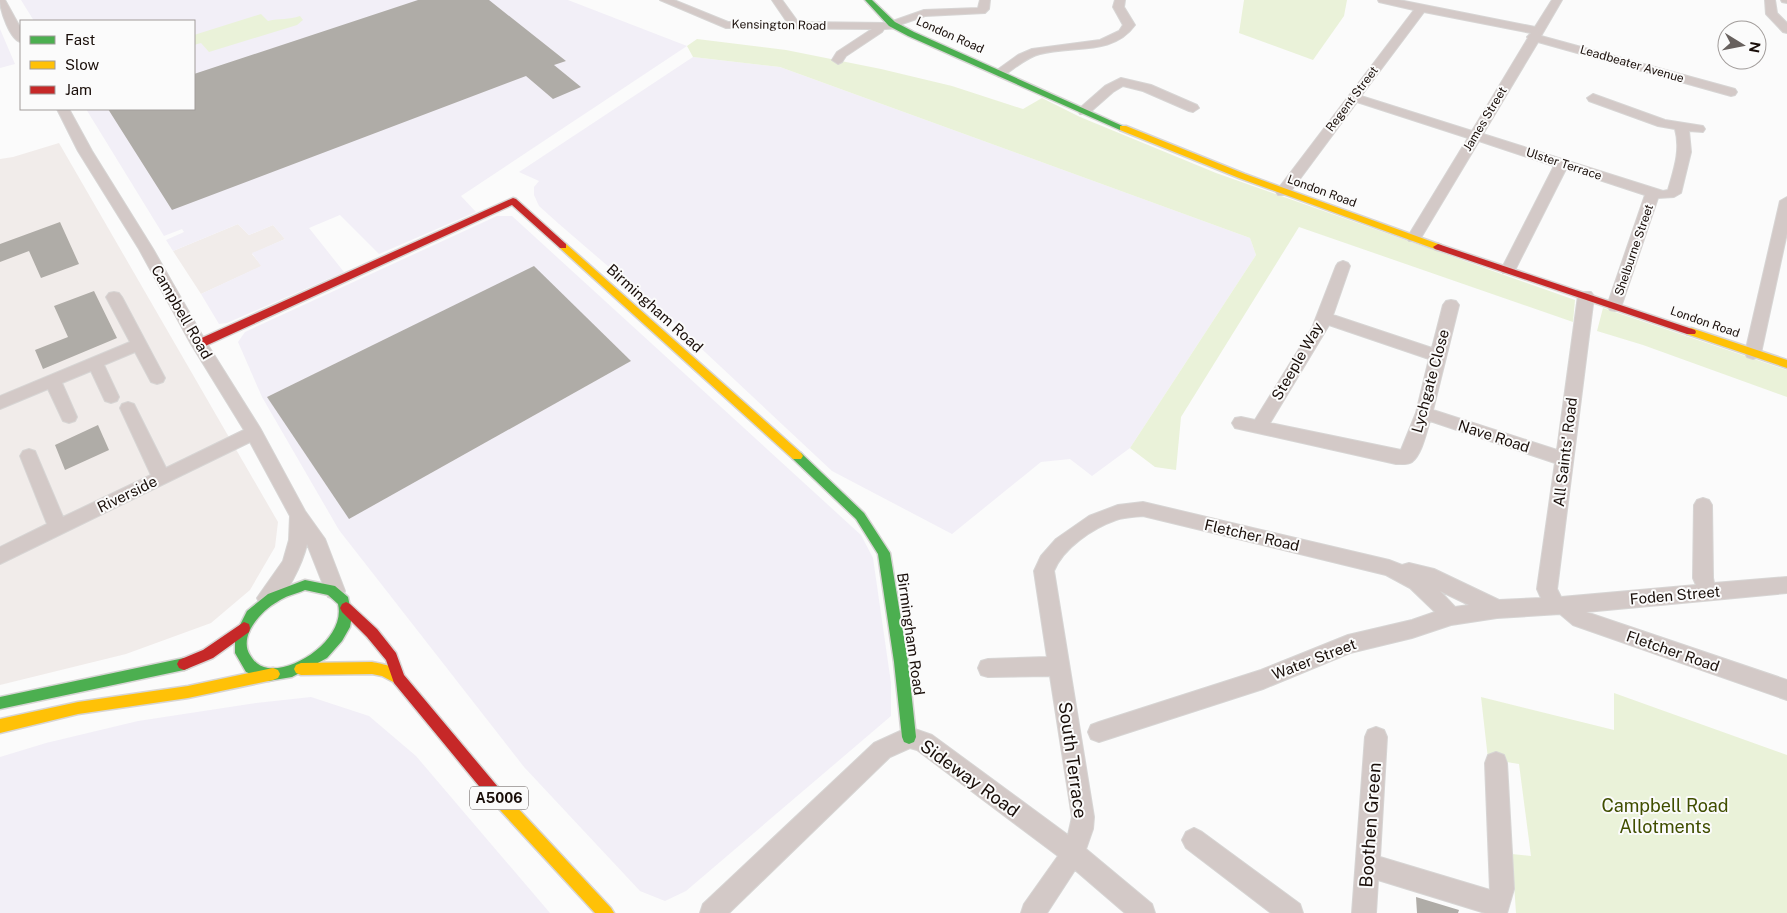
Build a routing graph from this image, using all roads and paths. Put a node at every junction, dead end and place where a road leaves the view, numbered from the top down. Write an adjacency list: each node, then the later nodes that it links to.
1 (665, 0): 11 (street, Kensington Road)
2 (777, 0): 15 (street)
3 (868, 0): 14 (main road, London Road)
4 (960, 0): 13 (street)
5 (985, 0): 13 (street)
6 (1120, 0): 21 (street)
7 (1383, 0): 12 (street, Leadbeater Avenue)
8 (1557, 0): 18 (street, James Street)
9 (1770, 0): 17 (street)
10 (0, 1): 19 (street)
11 (690, 4): 15 (street, Kensington Road)
12 (1421, 8): 18 (street, Leadbeater Avenue); 23 (street, Regent Street)
13 (971, 12): 14 (street, Kensington Road)
14 (895, 25): 16 (street, Kensington Road); 21 (main road, London Road)
15 (795, 26): 16 (street, Kensington Road)
16 (878, 27): 20 (street)
17 (1787, 30)
18 (1535, 34): 22 (street, Leadbeater Avenue); 30 (street, James Street)
19 (20, 37)
20 (838, 60)
21 (999, 73): 27 (main road, London Road)
22 (1732, 92)
23 (1353, 97): 30 (street, Ulster Terrace); 32 (street, Regent Street)
24 (1596, 102): 28 (street)
25 (1193, 108): 27 (street)
26 (63, 110): 44 (street, Campbell Road)
27 (1084, 111): 32 (main road, London Road)
28 (1681, 127): 29 (street); 33 (street, Shelburne Street)
29 (1699, 129)
30 (1475, 136): 31 (street, Ulster Terrace); 35 (street, James Street)
31 (1562, 164): 33 (street, Ulster Terrace); 37 (street)
32 (1284, 192): 35 (main road, London Road)
33 (1653, 193): 41 (street, Shelburne Street)
34 (1787, 201): 45 (street)
35 (1414, 238): 37 (main road, London Road)
36 (1343, 266): 42 (street, Steeple Way)
37 (1508, 270): 38 (main road, London Road)
38 (1586, 296): 41 (main road, London Road); 60 (street, All Saints' Road)
39 (114, 298): 43 (street)
40 (1451, 305): 46 (street, Lychgate Close)
41 (1615, 306): 45 (main road, London Road)
42 (1323, 317): 46 (street); 57 (street, Steeple Way)
43 (139, 344): 47 (street); 49 (street)
44 (199, 344): 58 (street, Campbell Road); 86 (main road, Birmingham Road)
45 (1753, 353): 48 (main road, London Road)
46 (1437, 356): 54 (street, Lychgate Close)
47 (95, 363): 50 (street); 51 (street)
48 (1787, 364)
49 (157, 378)
50 (53, 381): 52 (street); 55 (street)
51 (111, 397)
52 (0, 403)
53 (128, 408): 61 (street)
54 (1424, 413): 57 (street, Lychgate Close); 60 (street, Nave Road)
55 (69, 417)
56 (1241, 423): 57 (street)
57 (1259, 427)
58 (254, 433): 61 (street, Riverside); 64 (street, Campbell Road)
59 (29, 456): 65 (street)
60 (1564, 459): 71 (street, All Saints' Road)
61 (162, 478): 65 (street, Riverside)
62 (1703, 505): 70 (street)
63 (1116, 513): 67 (street, Fletcher Road); 77 (street, South Terrace)
64 (299, 516): 69 (street, Campbell Road); 74 (street, Campbell Road)
65 (58, 528): 66 (street, Riverside)
66 (0, 556)
67 (1389, 568): 73 (street, Fletcher Road); 75 (street, Fletcher Road)
68 (1787, 585): 70 (street, Foden Street)
69 (335, 591): 72 (main road); 74 (main road)
70 (1708, 593): 71 (street, Foden Street)
71 (1559, 606): 73 (street, Water Street); 82 (street, Fletcher Road)
72 (346, 608): 79 (main road); 81 (main road, A5006)
73 (1497, 609): 75 (street, Water Street)
74 (256, 611): 76 (main road)
75 (1451, 616): 85 (street, Water Street)
76 (244, 628): 80 (main road); 83 (main road)
77 (1058, 666): 78 (street); 90 (street, South Terrace)
78 (988, 668)
79 (301, 669): 80 (main road); 81 (main road, A5006)
80 (273, 674): 84 (main road)
81 (398, 678): 92 (main road, A5006)
82 (1787, 690)
83 (0, 704)
84 (0, 726)
85 (1099, 732)
86 (909, 736): 90 (street, Sideway Road); 93 (street, Sideway Road)
87 (1376, 737): 91 (street, Boothen Green)
88 (1496, 763): 91 (street)
89 (1194, 840): 96 (street)
90 (1072, 852): 94 (street, South Terrace); 95 (street, Sideway Road)
91 (1366, 865): 97 (street, Boothen Green)
92 (606, 913)
93 (712, 913)
94 (1033, 913)
95 (1143, 913)
96 (1291, 913)
97 (1364, 913)

